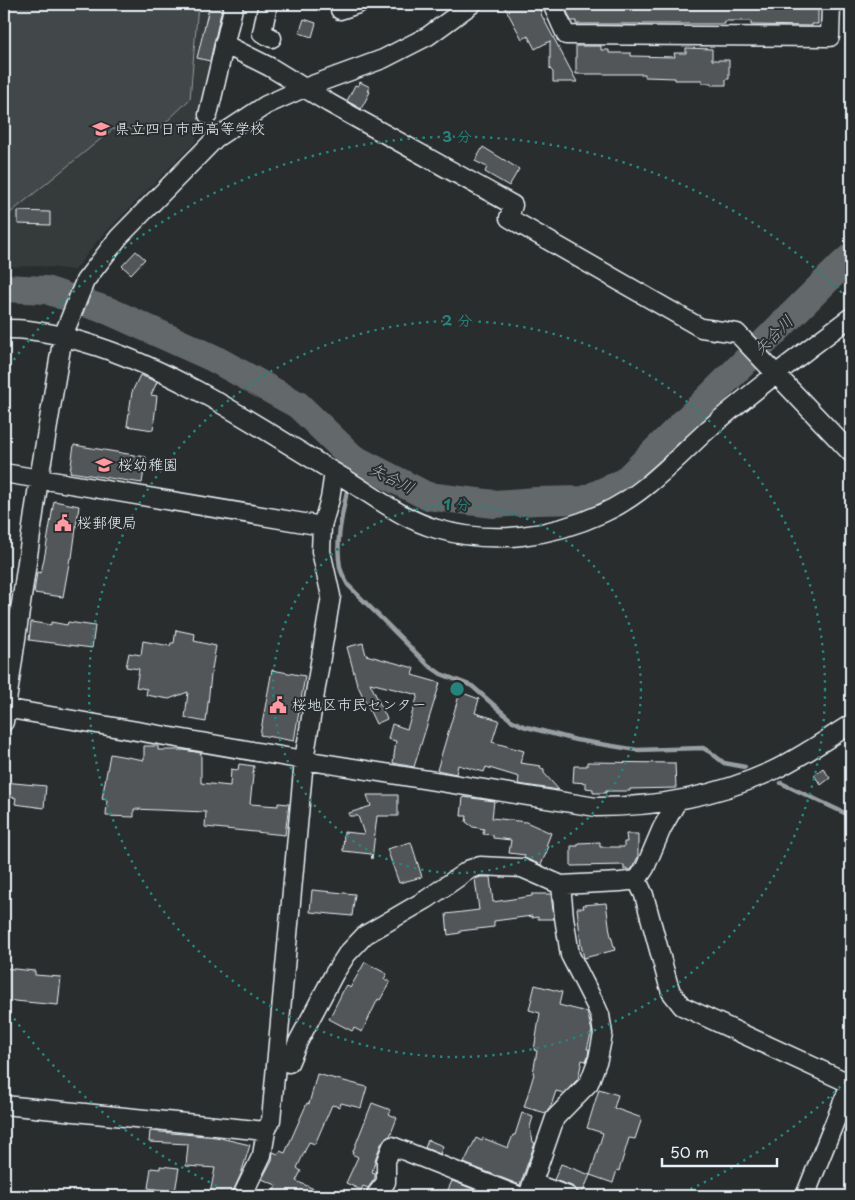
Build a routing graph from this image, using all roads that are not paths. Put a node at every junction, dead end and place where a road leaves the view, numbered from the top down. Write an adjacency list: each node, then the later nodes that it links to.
1 (234, 4): 9 (street)
2 (268, 4): 8 (street)
3 (340, 4): 4 (street)
4 (358, 4)
5 (472, 4): 10 (street)
6 (552, 4): 7 (street)
7 (831, 4)
8 (272, 38)
9 (224, 44): 10 (street); 11 (street)
10 (304, 88): 14 (street); 15 (street)
11 (208, 115)
12 (851, 317): 15 (street)
13 (4, 329): 14 (street)
14 (63, 336): 18 (street); 19 (street)
15 (772, 371): 16 (street); 18 (street)
16 (851, 453)
17 (4, 473): 19 (street)
18 (337, 473): 20 (street)
19 (39, 479): 20 (street); 21 (street)
20 (322, 526): 23 (street)
21 (4, 713): 23 (street)
22 (851, 724): 24 (street)
23 (304, 760): 24 (street); 30 (street)
24 (678, 800): 25 (street)
25 (637, 880): 26 (street); 28 (street)
26 (561, 885): 27 (street); 31 (street)
27 (289, 1063)
28 (850, 1084): 36 (street)
29 (4, 1105): 30 (street)
30 (266, 1131): 32 (street)
31 (530, 1190): 35 (street)
32 (248, 1195)
33 (375, 1196): 34 (street)
34 (519, 1196)
35 (568, 1196)
36 (805, 1196)

